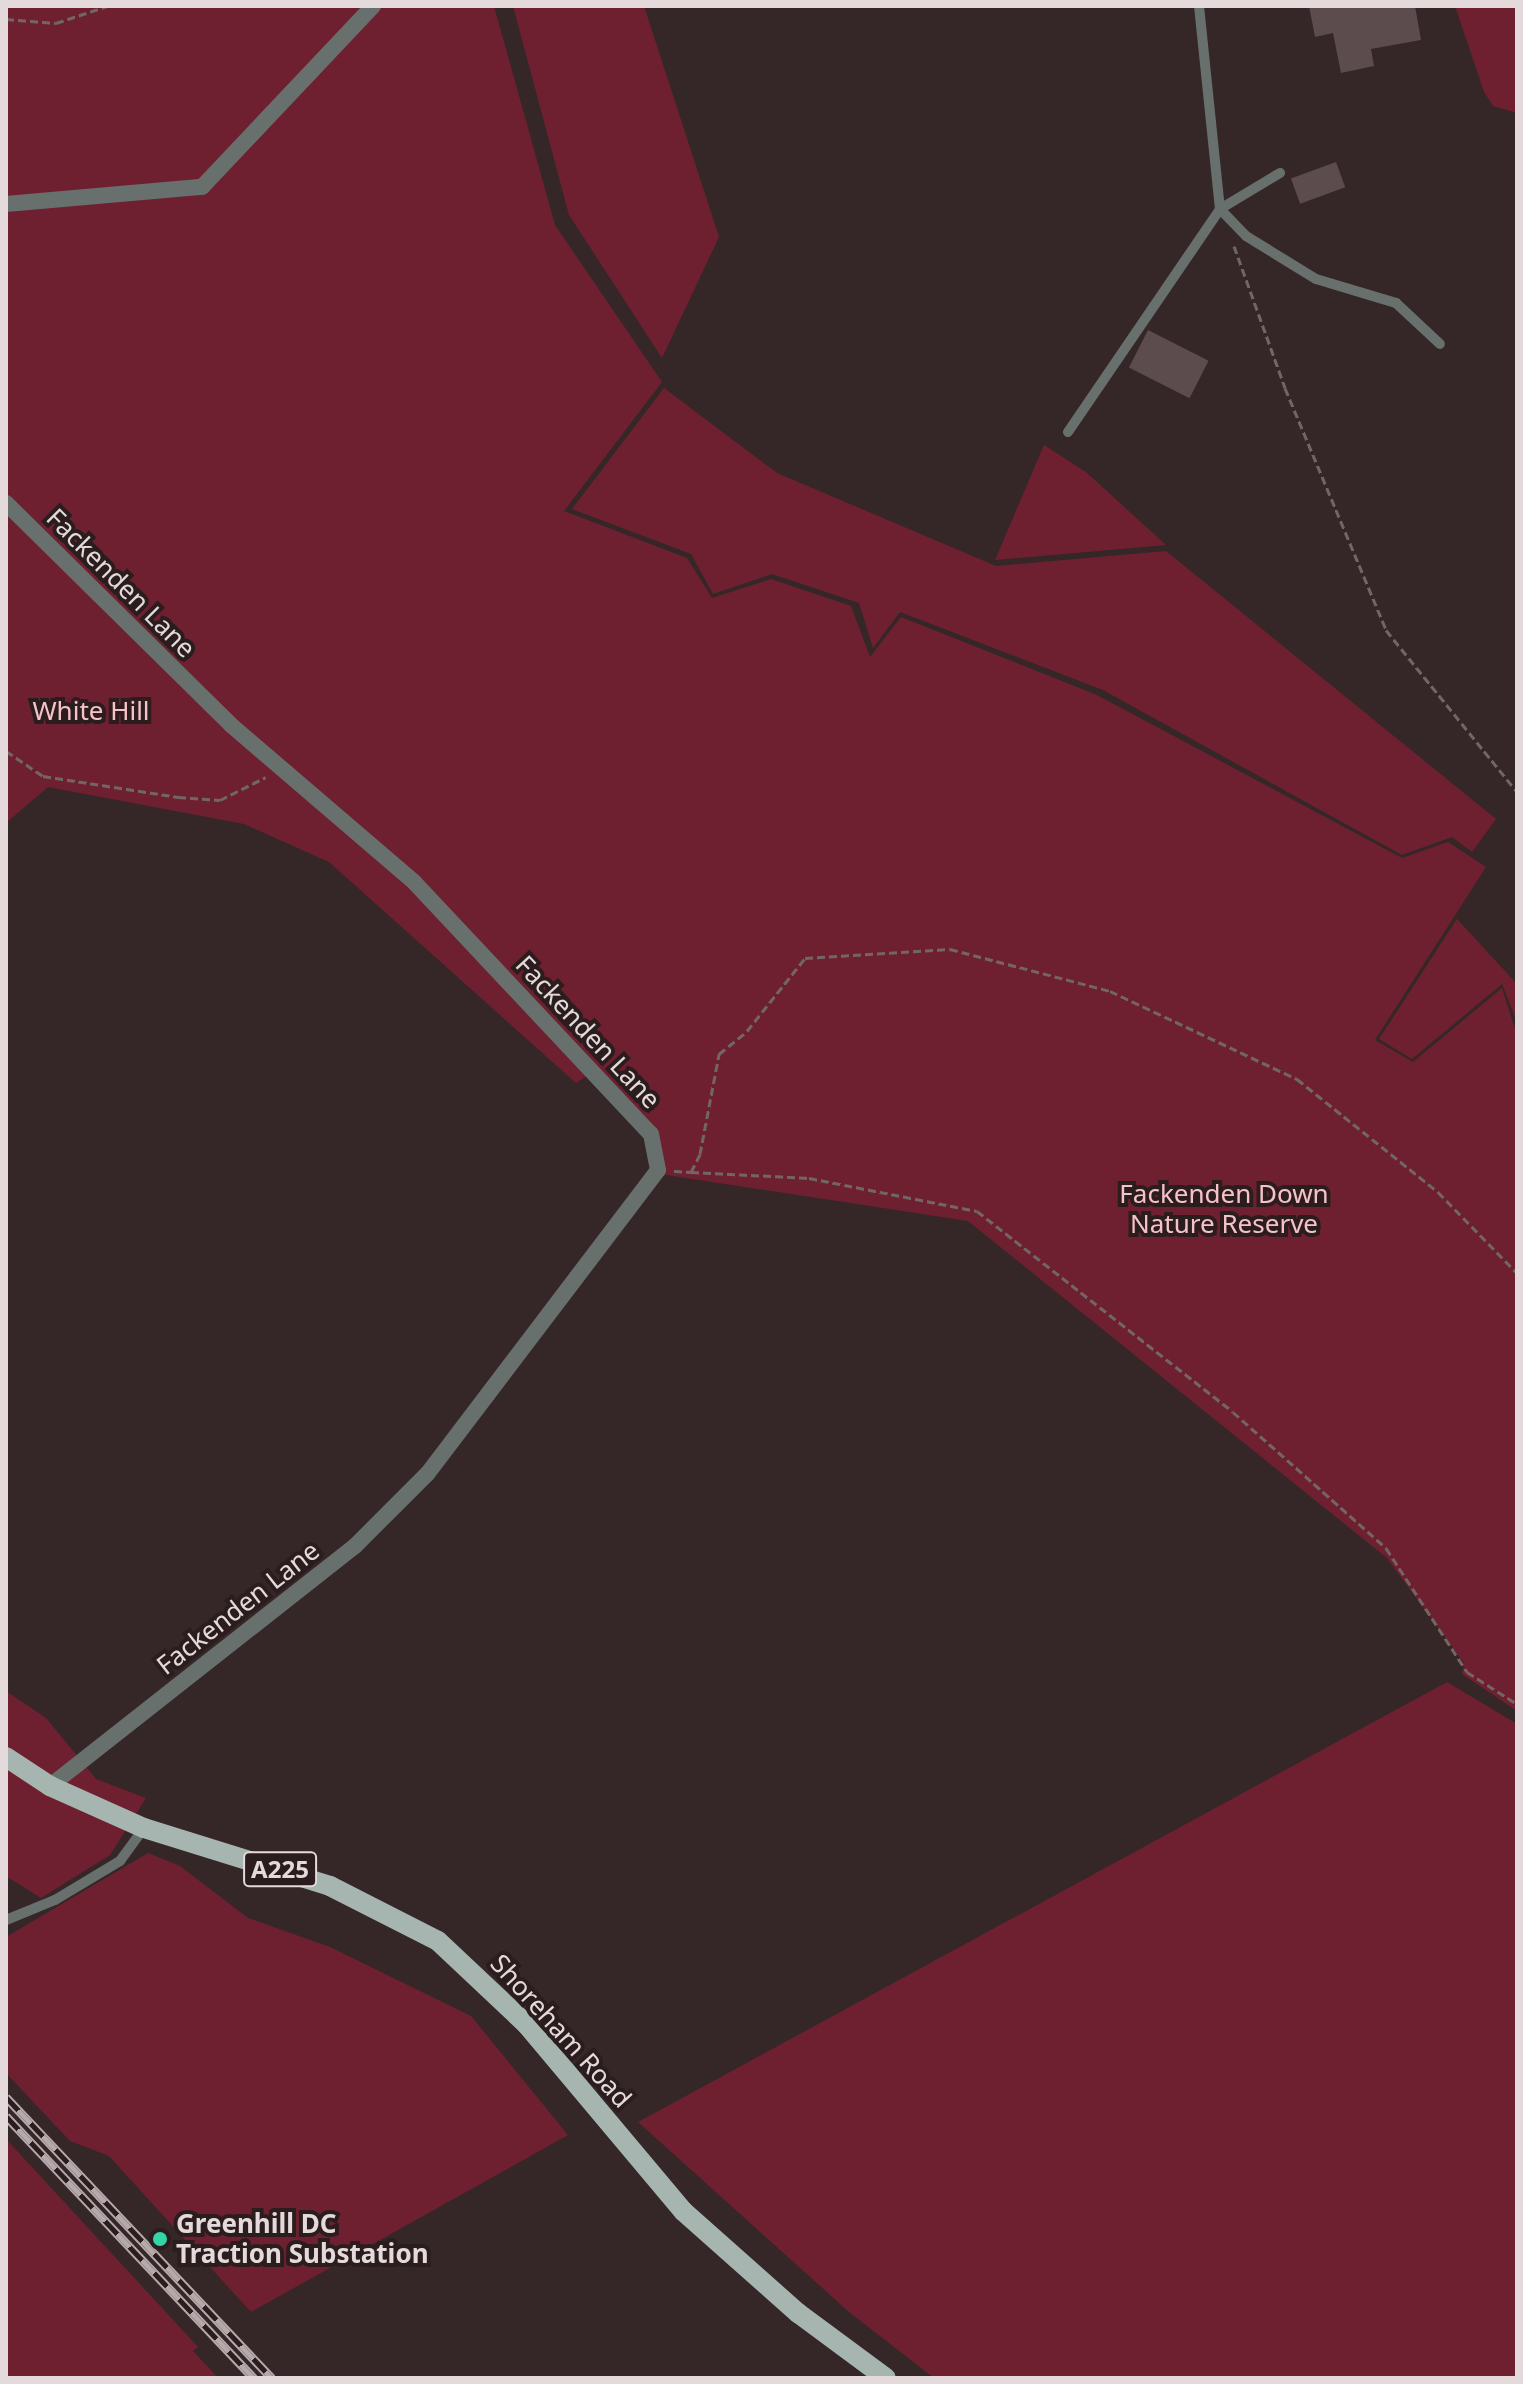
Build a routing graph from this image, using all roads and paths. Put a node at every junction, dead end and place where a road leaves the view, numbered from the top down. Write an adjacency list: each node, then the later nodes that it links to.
1 (107, 6): 4 (path)
2 (373, 6): 6 (street)
3 (1199, 6): 7 (lane)
4 (6, 19)
5 (1280, 173): 7 (lane)
6 (6, 204)
7 (1220, 209): 9 (lane); 10 (lane)
8 (1231, 238): 14 (path)
9 (1440, 344)
10 (1068, 432)
11 (6, 503): 13 (street, Fackenden Lane)
12 (6, 751): 13 (path)
13 (277, 765): 15 (street, Fackenden Lane)
14 (1517, 792)
15 (658, 1170): 16 (path); 20 (street, Fackenden Lane)
16 (691, 1172): 17 (path); 18 (path)
17 (1517, 1273)
18 (1517, 1704)
19 (6, 1757): 20 (main road, Shoreham Road / A225)
20 (50, 1786): 21 (main road, Shoreham Road / A225)
21 (144, 1828): 22 (lane); 23 (main road, Shoreham Road / A225)
22 (6, 1920)
23 (886, 2378)

